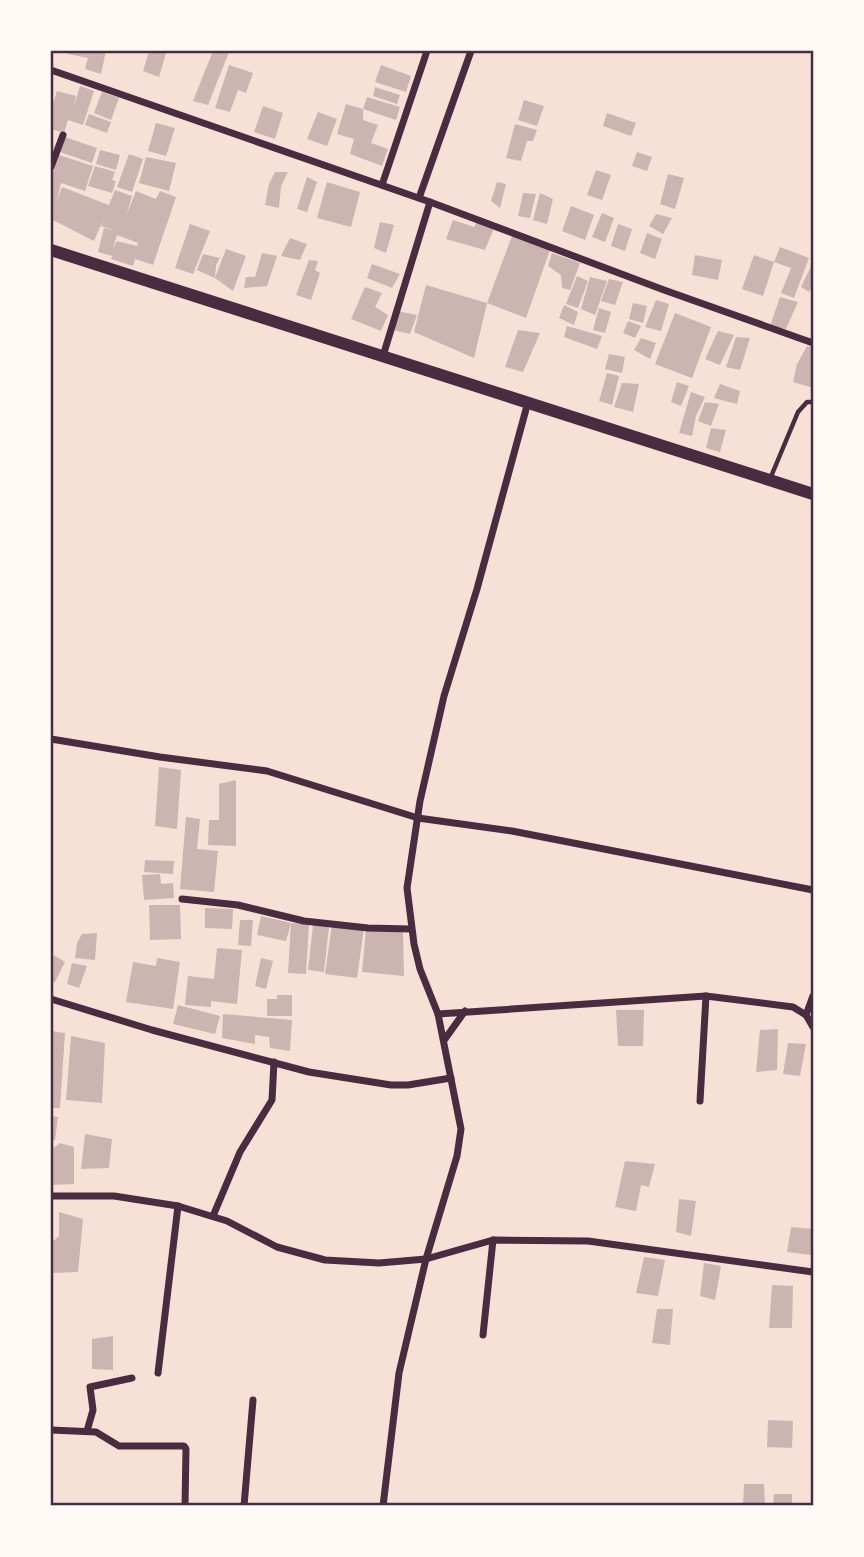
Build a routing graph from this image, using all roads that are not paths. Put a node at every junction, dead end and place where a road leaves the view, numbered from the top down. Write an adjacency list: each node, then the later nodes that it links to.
1 (428, 51): 6 (street)
2 (471, 51): 7 (street)
3 (51, 70): 6 (street)
4 (63, 135): 5 (street)
5 (51, 167)
6 (382, 185): 7 (street)
7 (419, 198): 8 (street)
8 (430, 202): 10 (street); 11 (street)
9 (51, 250): 11 (main road)
10 (813, 343)
11 (383, 356): 12 (main road)
12 (528, 402): 14 (main road); 17 (street)
13 (813, 402): 14 (lane)
14 (770, 479): 15 (main road)
15 (813, 494)
16 (51, 739): 17 (street)
17 (419, 814): 18 (street); 20 (street)
18 (813, 890)
19 (182, 899): 20 (street)
20 (411, 929): 25 (street)
21 (706, 996): 24 (street); 26 (street); 31 (street)
22 (813, 996): 26 (street)
23 (51, 999): 29 (street)
24 (465, 1011): 25 (street); 28 (street)
25 (438, 1014): 28 (street)
26 (806, 1015): 27 (street)
27 (813, 1027)
28 (445, 1039): 30 (street)
29 (274, 1062): 30 (street); 34 (street)
30 (451, 1077): 36 (street)
31 (700, 1101)
32 (51, 1196): 33 (street)
33 (178, 1206): 34 (street); 39 (street)
34 (213, 1216): 36 (street)
35 (493, 1240): 36 (street); 37 (street); 38 (street)
36 (426, 1259): 46 (street)
37 (813, 1272)
38 (483, 1335)
39 (158, 1373)
40 (132, 1378): 43 (street)
41 (253, 1400): 45 (street)
42 (51, 1430): 43 (street)
43 (88, 1431): 44 (street)
44 (185, 1506)
45 (244, 1506)
46 (383, 1506)

